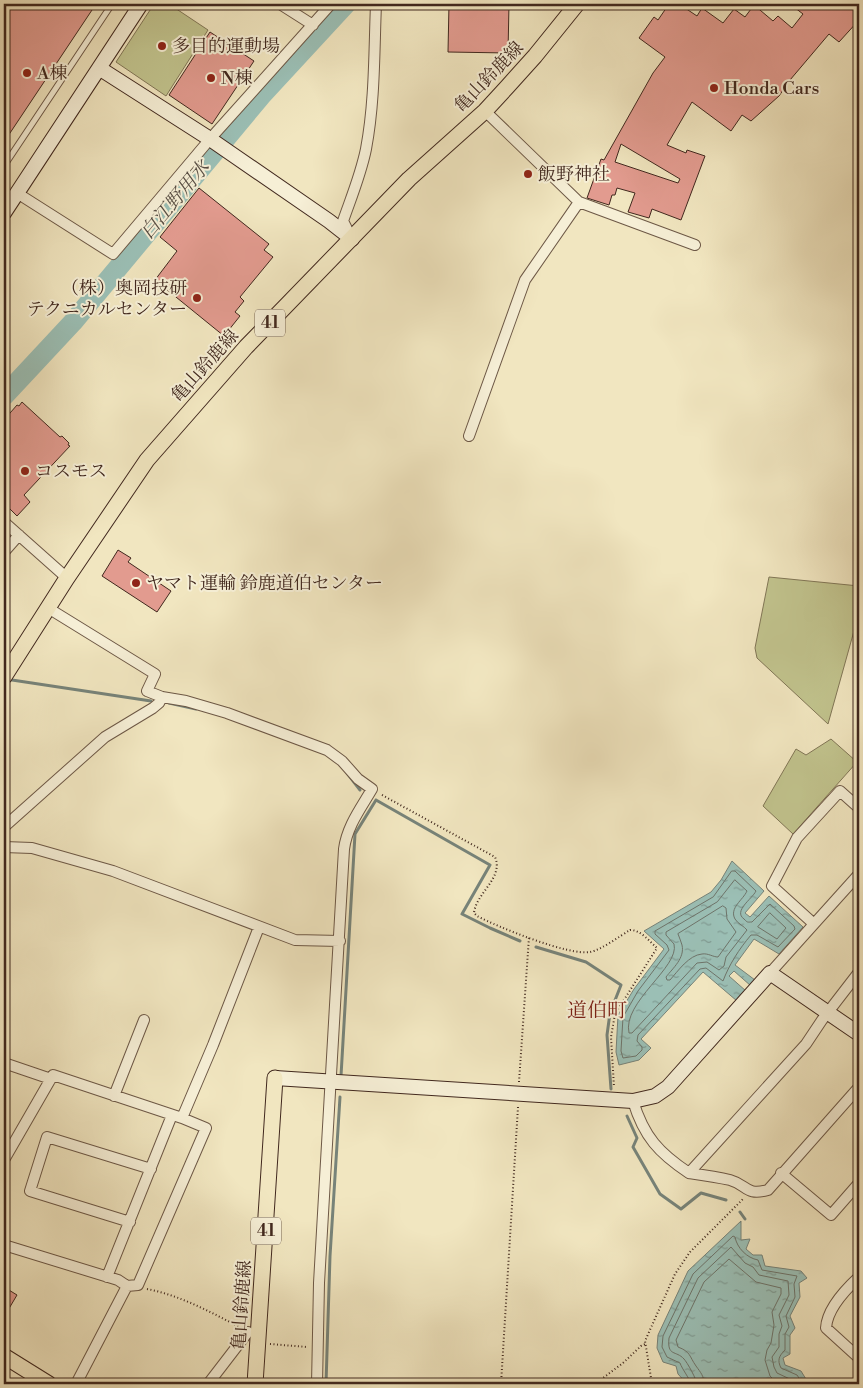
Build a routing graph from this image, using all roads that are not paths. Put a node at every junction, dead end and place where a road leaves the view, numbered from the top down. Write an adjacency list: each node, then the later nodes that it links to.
1 (112, 4): 11 (lane)
2 (141, 4): 8 (street)
3 (280, 4): 7 (street)
4 (332, 4): 7 (street)
5 (376, 4): 15 (street)
6 (578, 4): 9 (main road, 亀山鈴鹿線 / 41)
7 (313, 25): 10 (street)
8 (99, 68): 10 (street); 12 (street)
9 (485, 110): 13 (street); 15 (main road, 亀山鈴鹿線 / 41)
10 (216, 144): 12 (street); 15 (street)
11 (4, 166)
12 (16, 192): 14 (street)
13 (579, 202): 16 (street); 17 (street)
14 (4, 212)
15 (352, 238): 21 (main road, 亀山鈴鹿線 / 41)
16 (695, 245)
17 (469, 436)
18 (4, 522): 19 (street)
19 (19, 536): 20 (street); 21 (street)
20 (4, 552)
21 (67, 578): 22 (main road, 亀山鈴鹿線 / 41)
22 (48, 608): 23 (main road, 亀山鈴鹿線 / 41); 24 (street)
23 (5, 671)
24 (162, 697): 26 (street); 31 (street)
25 (859, 808): 29 (street)
26 (4, 827)
27 (4, 847): 30 (street)
28 (859, 874): 29 (street)
29 (814, 924): 33 (street)
30 (259, 926): 31 (street); 44 (street)
31 (340, 942): 40 (street)
32 (859, 972): 34 (street)
33 (770, 973): 34 (street); 43 (street)
34 (828, 1012): 36 (street); 47 (street)
35 (144, 1020): 42 (street)
36 (859, 1034)
37 (4, 1063): 39 (street)
38 (275, 1078): 40 (street); 55 (main road, 亀山鈴鹿線 / 41)
39 (51, 1079): 42 (street); 45 (street)
40 (332, 1082): 43 (street); 62 (street)
41 (859, 1087): 48 (street)
42 (114, 1096): 44 (street)
43 (633, 1101): 47 (street)
44 (177, 1116): 46 (street); 54 (street)
45 (4, 1160)
46 (151, 1169): 50 (street); 50 (street)
47 (690, 1173): 48 (street)
48 (782, 1173): 49 (street)
49 (859, 1183)
50 (130, 1222): 52 (street)
51 (4, 1245): 52 (street)
52 (107, 1277): 54 (street)
53 (859, 1277): 57 (street)
54 (127, 1286): 59 (street)
55 (254, 1335): 60 (street); 61 (main road, 亀山鈴鹿線 / 41)
56 (4, 1356): 58 (main road)
57 (859, 1358)
58 (49, 1384)
59 (76, 1384)
60 (208, 1384)
61 (255, 1384)
62 (317, 1384)

